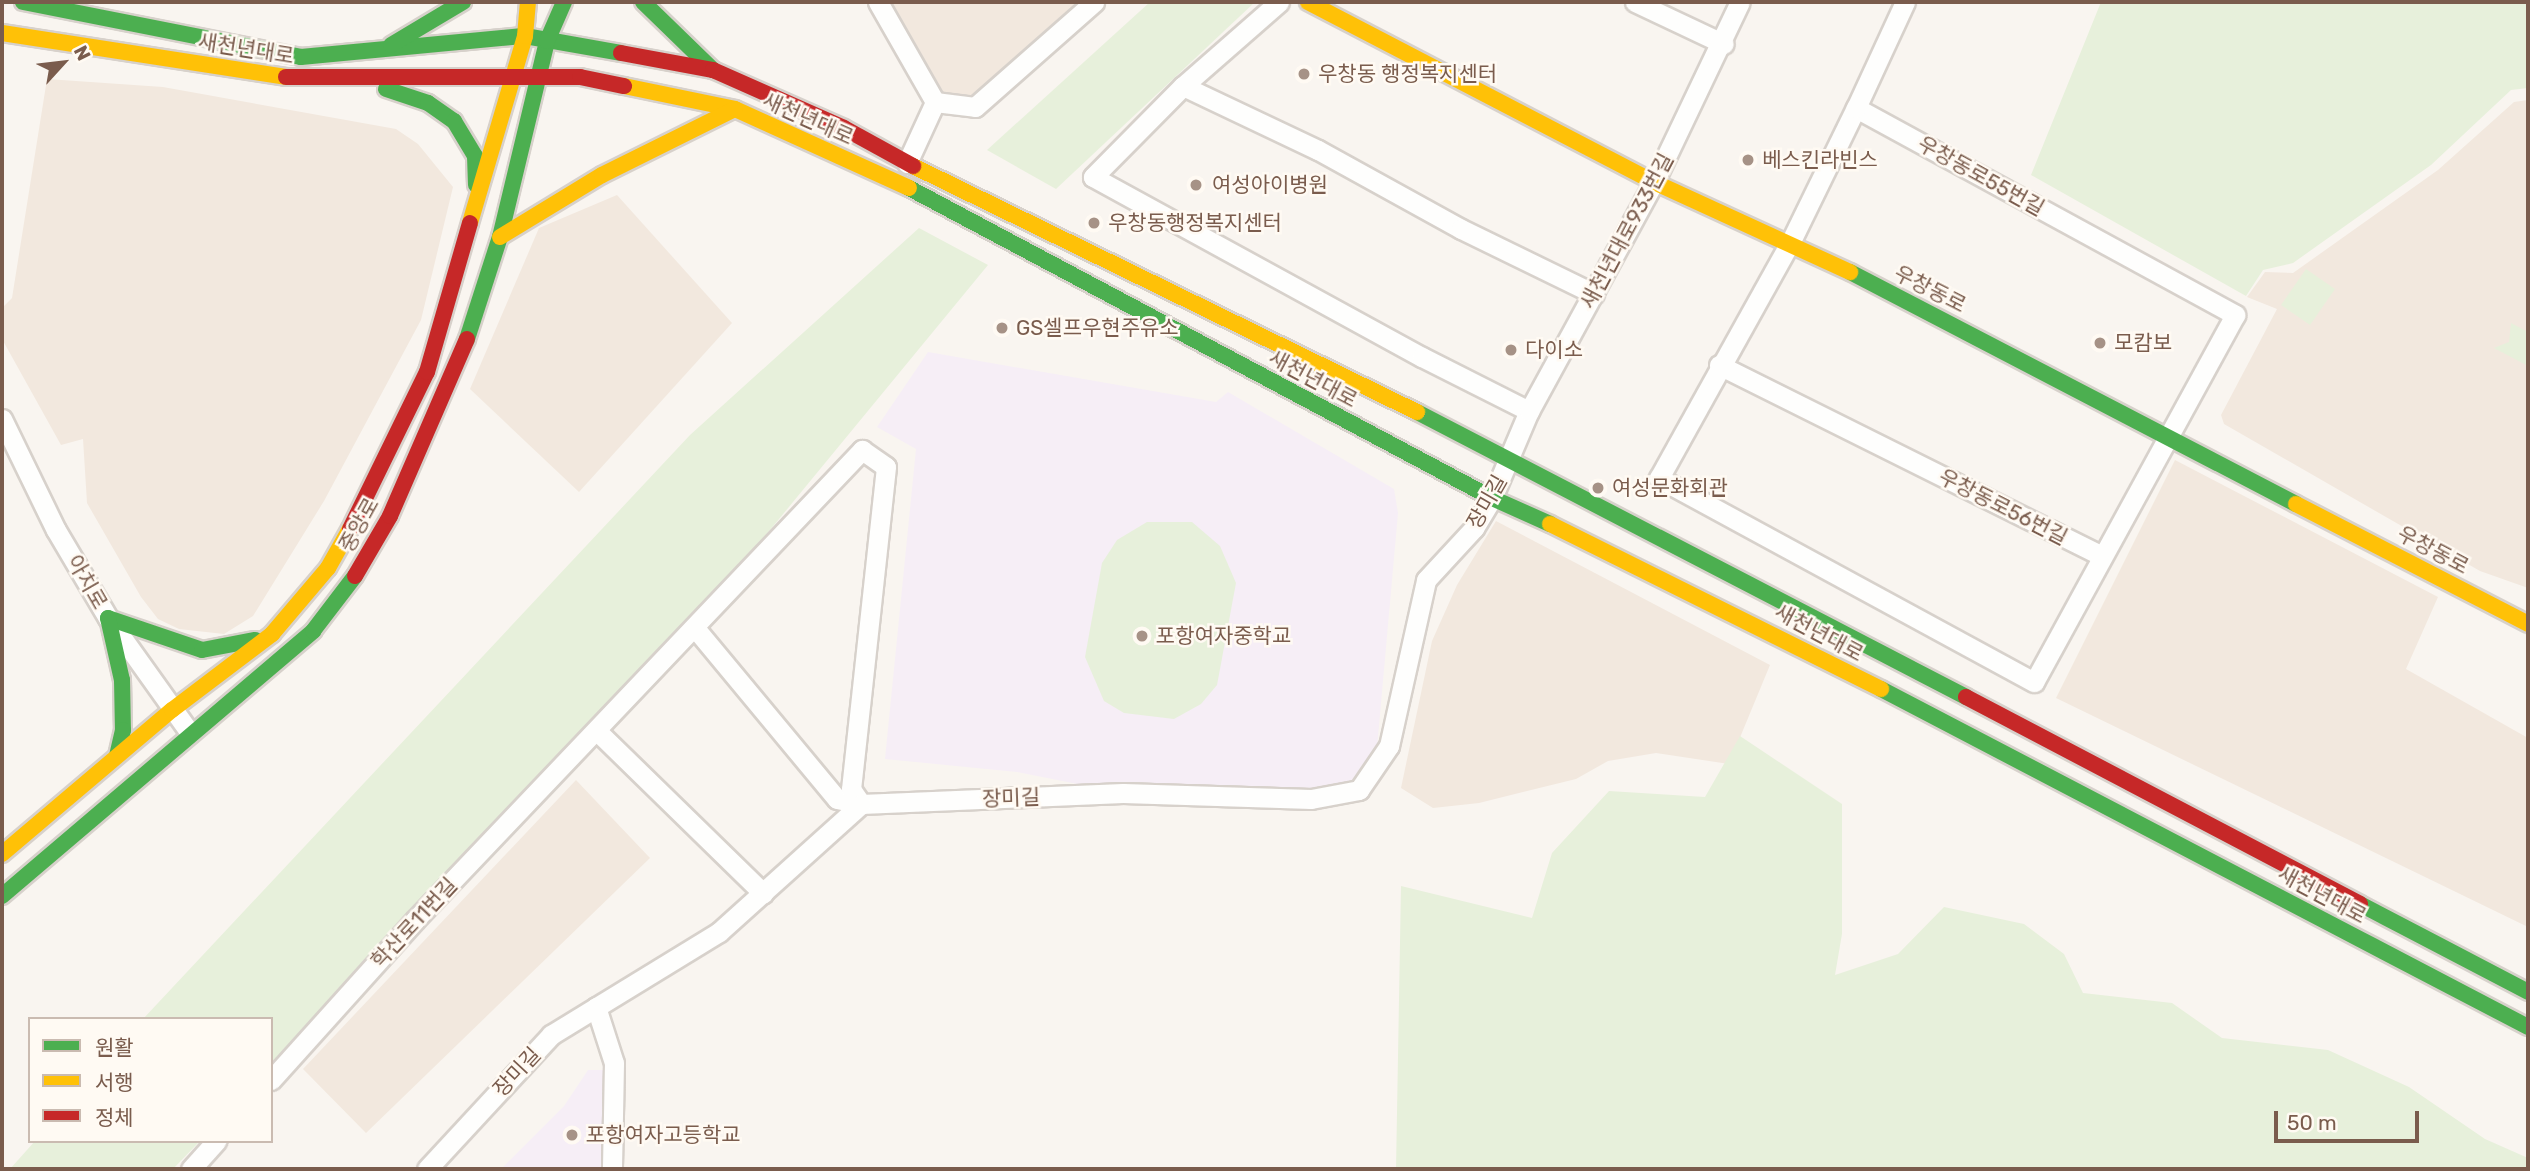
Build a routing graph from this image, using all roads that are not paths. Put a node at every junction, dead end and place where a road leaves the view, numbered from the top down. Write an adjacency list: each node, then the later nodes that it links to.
1 (23, 2): 17 (main road, 새천년대로)
2 (463, 2): 17 (main road)
3 (528, 2): 14 (main road, 중앙로)
4 (564, 2): 15 (main road, 중앙로)
5 (643, 2): 18 (main road)
6 (878, 2): 23 (street)
7 (1094, 2): 23 (street)
8 (1279, 2): 22 (street)
9 (1308, 2): 27 (main road, 우창동로)
10 (1635, 2): 16 (street)
11 (1740, 2): 16 (street, 새천년대로933번길)
12 (1905, 2): 24 (street)
13 (2, 33): 21 (main road, 새천년대로)
14 (525, 36): 15 (main road, 새천년대로); 17 (main road, 새천년대로); 20 (main road, 중앙로)
15 (547, 41): 18 (main road, 새천년대로); 19 (main road, 중앙로)
16 (1724, 44): 27 (street, 새천년대로933번길)
17 (380, 51)
18 (713, 71): 26 (main road, 새천년대로)
19 (541, 75): 20 (main road, 새천년대로); 25 (main road, 새천년대로); 29 (main road, 중앙로)
20 (512, 76): 21 (main road, 새천년대로); 28 (main road, 중앙로)
21 (366, 82): 28 (main road)
22 (1183, 86): 31 (street); 33 (street)
23 (935, 102): 26 (street)
24 (1856, 108): 30 (street); 35 (street, 우창동로55번길)
25 (735, 109): 29 (main road); 37 (main road, 새천년대로)
26 (907, 163): 36 (main road, 새천년대로)
27 (1654, 182): 30 (main road, 우창동로); 31 (street, 새천년대로933번길)
28 (471, 228): 42 (main road, 중앙로)
29 (500, 237): 45 (main road, 중앙로)
30 (1791, 241): 32 (street); 35 (main road, 우창동로)
31 (1594, 295): 33 (street, 새천년대로933번길)
32 (1719, 365): 38 (street, 우창동로56번길); 38 (street)
33 (1529, 411): 36 (street, 새천년대로933번길)
34 (2, 419): 39 (street, 아치로)
35 (2167, 434): 38 (street); 40 (main road, 우창동로)
36 (1511, 459): 37 (street, 장미길); 51 (main road, 새천년대로)
37 (1492, 498): 47 (street, 장미길); 53 (main road, 새천년대로)
38 (2100, 555)
39 (108, 618): 42 (main road); 43 (street, 아치로); 46 (main road)
40 (2528, 624)
41 (695, 628): 44 (street, 학산로11번길); 47 (street); 47 (street, 학산로11번길)
42 (272, 634): 43 (main road, 중앙로)
43 (172, 710): 45 (street, 아치로); 46 (main road, 중앙로)
44 (598, 732): 49 (street); 54 (street, 학산로11번길)
45 (190, 733): 50 (main road, 중앙로)
46 (117, 755): 48 (main road, 중앙로)
47 (862, 804): 49 (street, 장미길)
48 (2, 854)
49 (762, 892): 52 (street, 장미길)
50 (2, 896)
51 (2528, 992)
52 (596, 1007): 57 (street, 장미길); 58 (street)
53 (2528, 1027)
54 (273, 1078)
55 (214, 1143): 56 (street)
56 (191, 1169)
57 (427, 1169)
58 (612, 1169)

